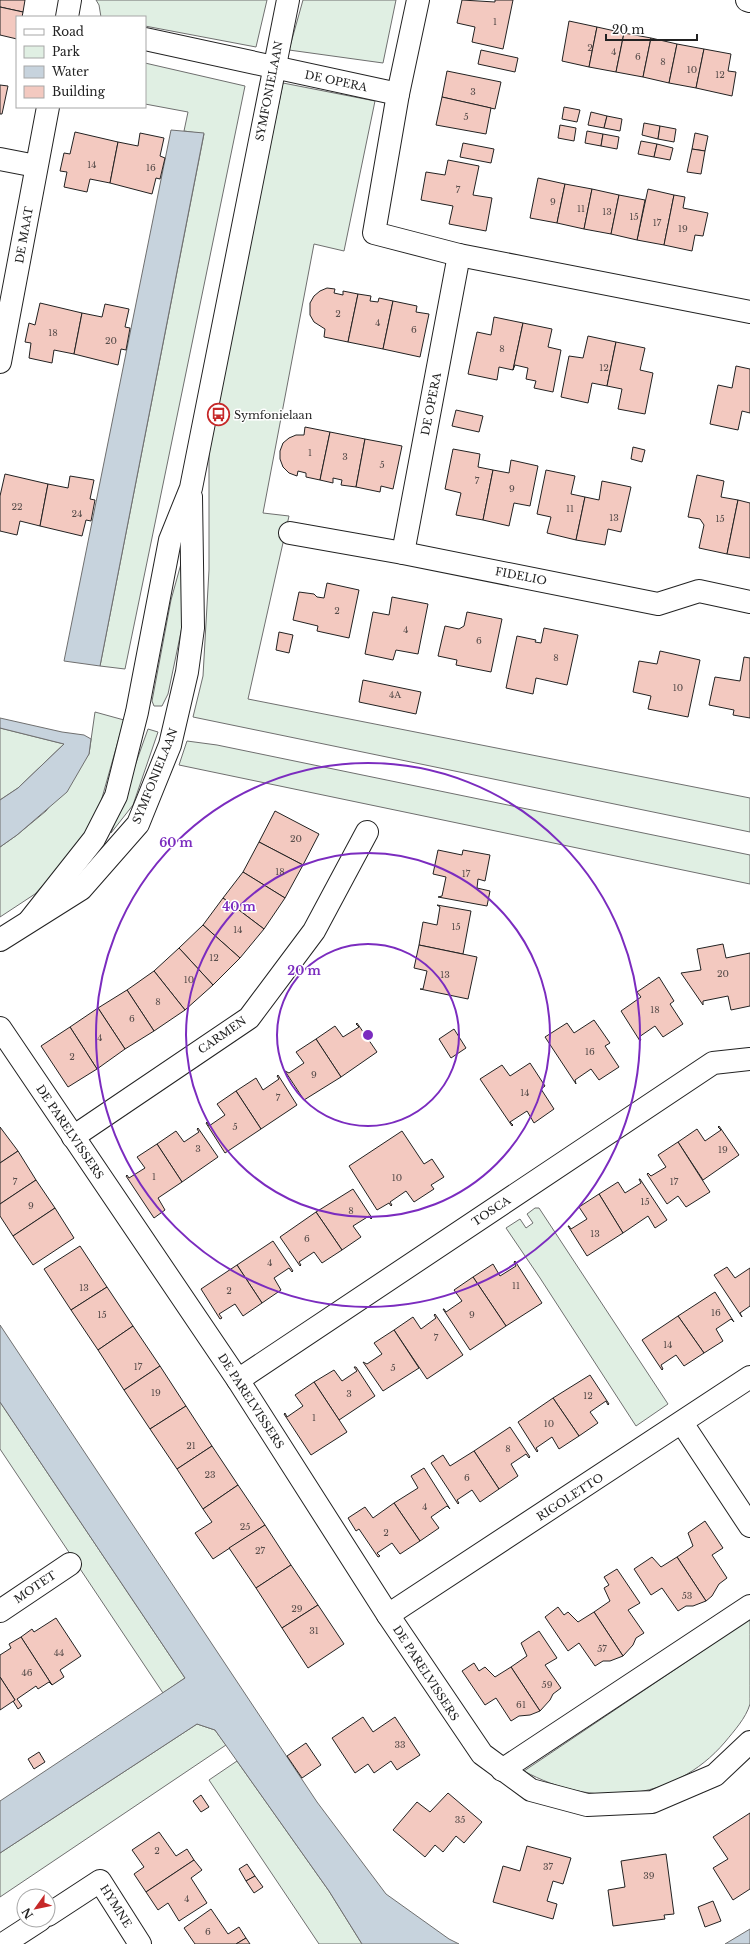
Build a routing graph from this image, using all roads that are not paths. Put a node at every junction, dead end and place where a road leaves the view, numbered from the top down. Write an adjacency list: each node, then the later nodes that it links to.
1 (70, 0): 4 (street)
2 (288, 0): 6 (street, SYMFONIELAAN)
3 (418, 0): 7 (street)
4 (67, 16)
5 (146, 39): 6 (street)
6 (273, 68): 7 (street, DE OPERA); 14 (street, SYMFONIELAAN)
7 (398, 94): 11 (street)
8 (48, 108): 10 (street, DE MAAT)
9 (0, 159): 10 (street)
10 (36, 166): 13 (street, DE MAAT)
11 (459, 255): 12 (street); 16 (street, DE OPERA)
12 (750, 312)
13 (0, 362)
14 (191, 488): 19 (street, SYMFONIELAAN); 19 (street, SYMFONIELAAN)
15 (290, 533): 16 (street, FIDELIO)
16 (403, 553): 17 (street, FIDELIO)
17 (750, 602)
18 (367, 832): 23 (street, CARMEN)
19 (30, 920): 20 (street, SYMFONIELAAN)
20 (0, 940)
21 (0, 1028): 23 (street, DE PARELVISSERS)
22 (750, 1059): 25 (street, TOSCA)
23 (74, 1137): 25 (street, DE PARELVISSERS)
24 (750, 1377): 26 (street, RIGOLETTO)
25 (238, 1380): 31 (street, DE PARELVISSERS)
26 (682, 1423): 27 (street); 31 (street, RIGOLETTO)
27 (750, 1526)
28 (70, 1564): 30 (street, MOTET)
29 (750, 1606): 33 (street)
30 (0, 1611)
31 (388, 1615): 33 (street, DE PARELVISSERS)
32 (750, 1742): 33 (street, DE PARELVISSERS)
33 (502, 1770)
34 (56, 1910): 37 (street, HYMNE)
35 (28, 1928): 36 (street)
36 (3, 1944)
37 (140, 1944)

